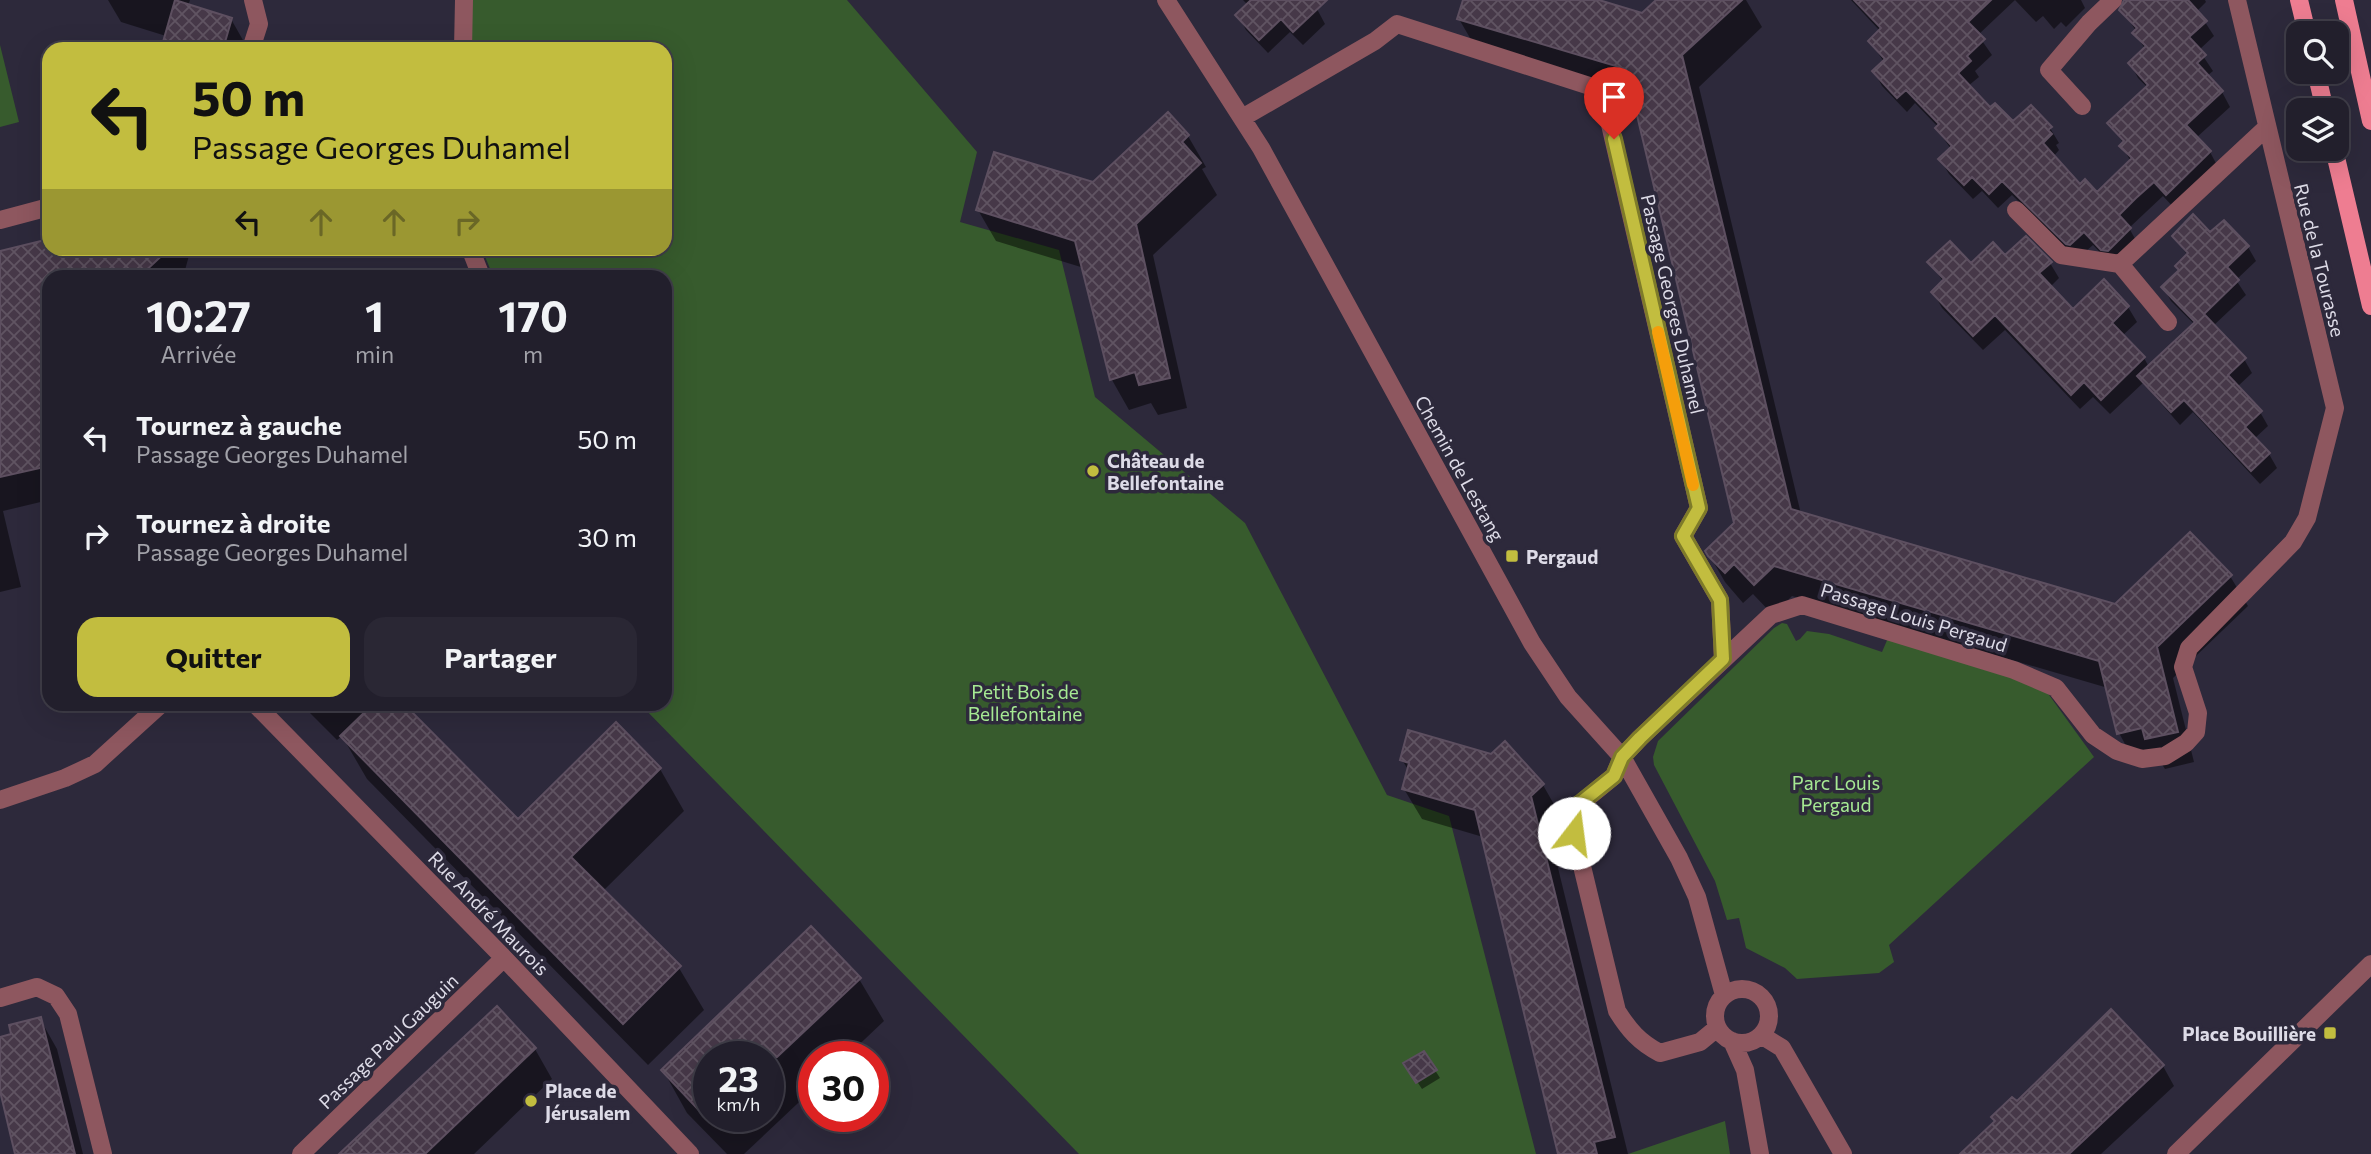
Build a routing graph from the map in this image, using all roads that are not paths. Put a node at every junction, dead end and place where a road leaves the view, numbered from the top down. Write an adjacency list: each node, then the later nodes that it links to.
1 (253, 0): 9 (street)
2 (464, 0): 10 (street)
3 (1166, 0): 12 (street, Chemin de Lestang)
4 (2113, 0): 11 (street)
5 (2236, 0): 14 (street, Rue de la Tourasse)
6 (2299, 0): 8 (main road)
7 (2344, 0): 13 (main road)
8 (2304, 21)
9 (253, 42)
10 (463, 42)
11 (2082, 106)
12 (1242, 118): 23 (street, Passage Georges Duhamel); 26 (street, Chemin de Lestang)
13 (2371, 121)
14 (2266, 128): 19 (street); 22 (street, Rue de la Tourasse)
15 (2337, 161): 20 (main road)
16 (42, 209): 18 (street)
17 (2016, 210): 19 (street)
18 (0, 220)
19 (2120, 264): 21 (street)
20 (2371, 306)
21 (2168, 322)
22 (2335, 408): 23 (street, Passage Louis Pergaud)
23 (1723, 659): 26 (street, Passage Louis Pergaud)
24 (153, 711): 27 (street)
25 (262, 711): 28 (street, Rue André Maurois)
26 (1622, 757): 30 (street, Chemin de Lestang); 32 (street, Passage Louis Pergaud)
27 (0, 800)
28 (504, 958): 36 (street, Passage Paul Gauguin); 37 (street, Rue André Maurois)
29 (2371, 964): 40 (street)
30 (1724, 995): 32 (street); 33 (street)
31 (0, 998): 35 (street)
32 (1717, 1028): 34 (street)
33 (1761, 1035): 34 (street); 39 (street)
34 (1732, 1041): 38 (street)
35 (103, 1154)
36 (301, 1154)
37 (690, 1154)
38 (1760, 1154)
39 (1843, 1154)
40 (2176, 1154)

